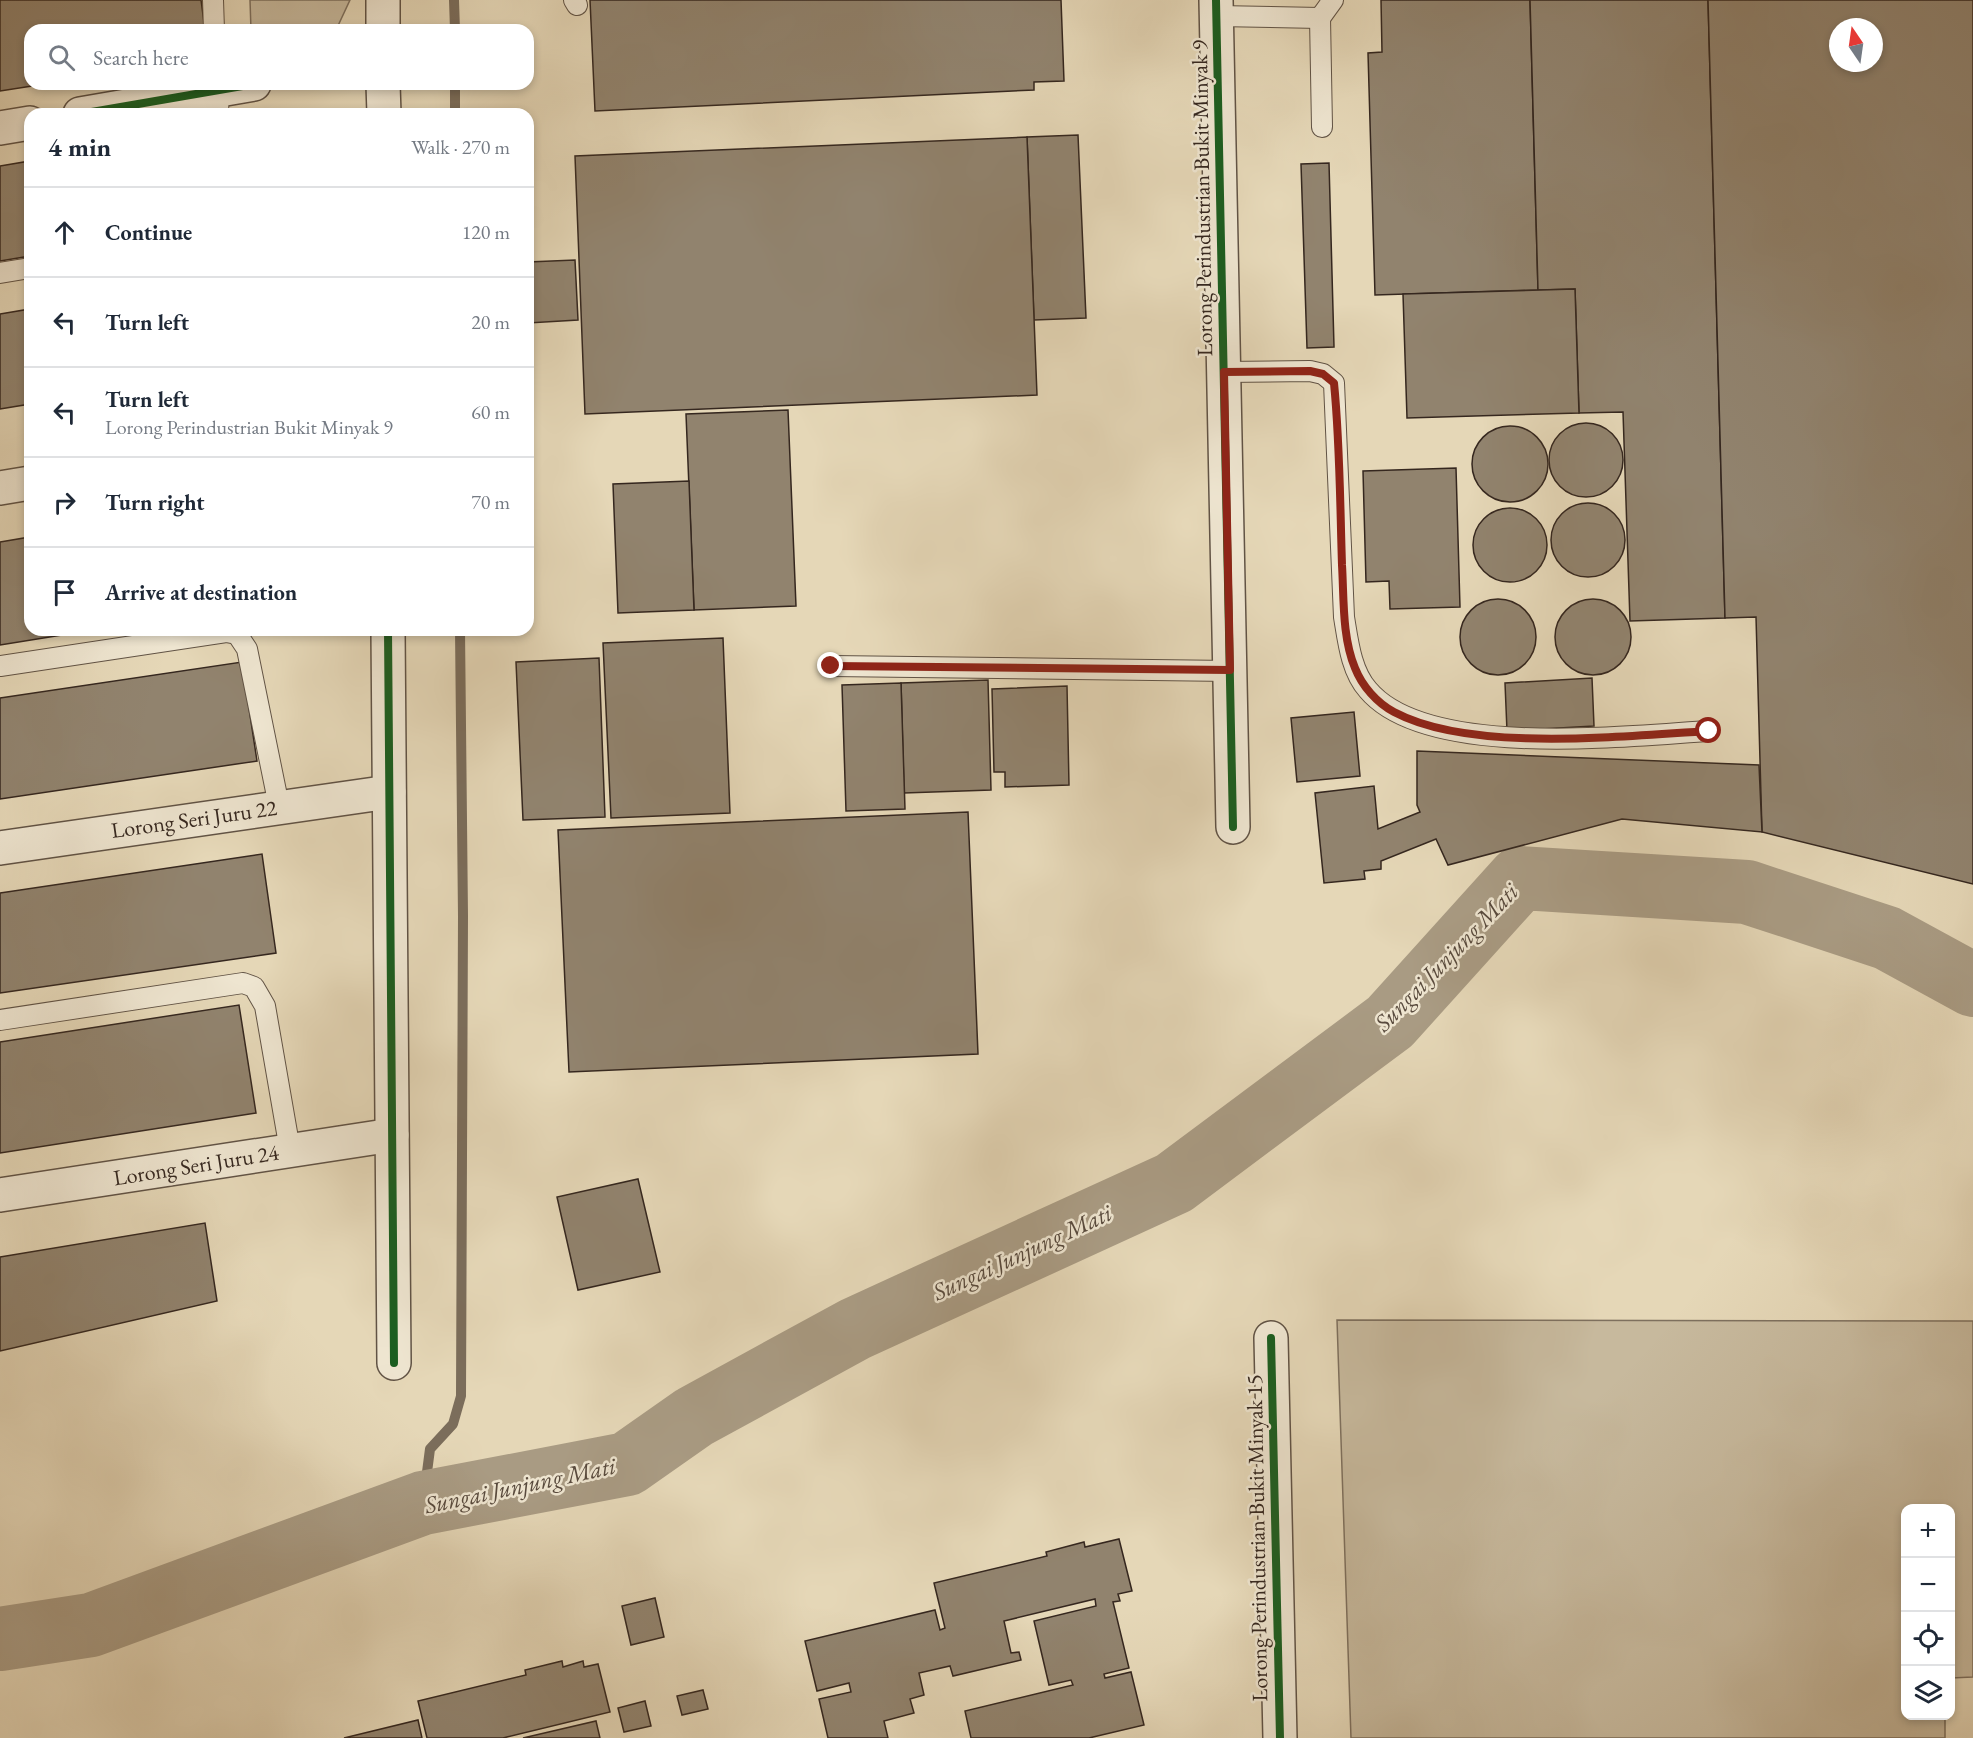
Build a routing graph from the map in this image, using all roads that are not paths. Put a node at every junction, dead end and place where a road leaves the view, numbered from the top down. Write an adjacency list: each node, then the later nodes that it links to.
1 (213, 0): 6 (lane)
2 (383, 0): 7 (street)
3 (1333, 0): 5 (lane)
4 (1216, 8): 5 (lane); 18 (street, Lorong Perindustrian Bukit Minyak 9)
5 (1320, 18): 14 (lane)
6 (214, 24)
7 (383, 24)
8 (236, 90): 10 (street)
9 (383, 90): 12 (street)
10 (219, 96): 11 (street)
11 (126, 108)
12 (384, 108)
13 (24, 124): 15 (street)
14 (1322, 127)
15 (0, 128)
16 (24, 269): 17 (lane)
17 (0, 273)
18 (1224, 372): 26 (street, Lorong Perindustrian Bukit Minyak 9); 27 (lane)
19 (24, 484): 20 (street)
20 (0, 488)
21 (199, 636): 24 (lane)
22 (238, 636): 29 (lane)
23 (388, 636): 28 (street)
24 (0, 666)
25 (831, 666): 26 (lane)
26 (1230, 670): 30 (street, Lorong Perindustrian Bukit Minyak 9)
27 (1709, 731)
28 (389, 792): 29 (street, Lorong Seri Juru 22); 33 (street)
29 (279, 806): 31 (street, Lorong Seri Juru 22)
30 (1233, 827)
31 (0, 848)
32 (0, 1020): 34 (lane)
33 (392, 1136): 34 (street, Lorong Seri Juru 24); 37 (street)
34 (290, 1150): 35 (street, Lorong Seri Juru 24)
35 (0, 1195)
36 (1271, 1338): 38 (street, Lorong Perindustrian Bukit Minyak 15)
37 (394, 1363)
38 (1280, 1738)

